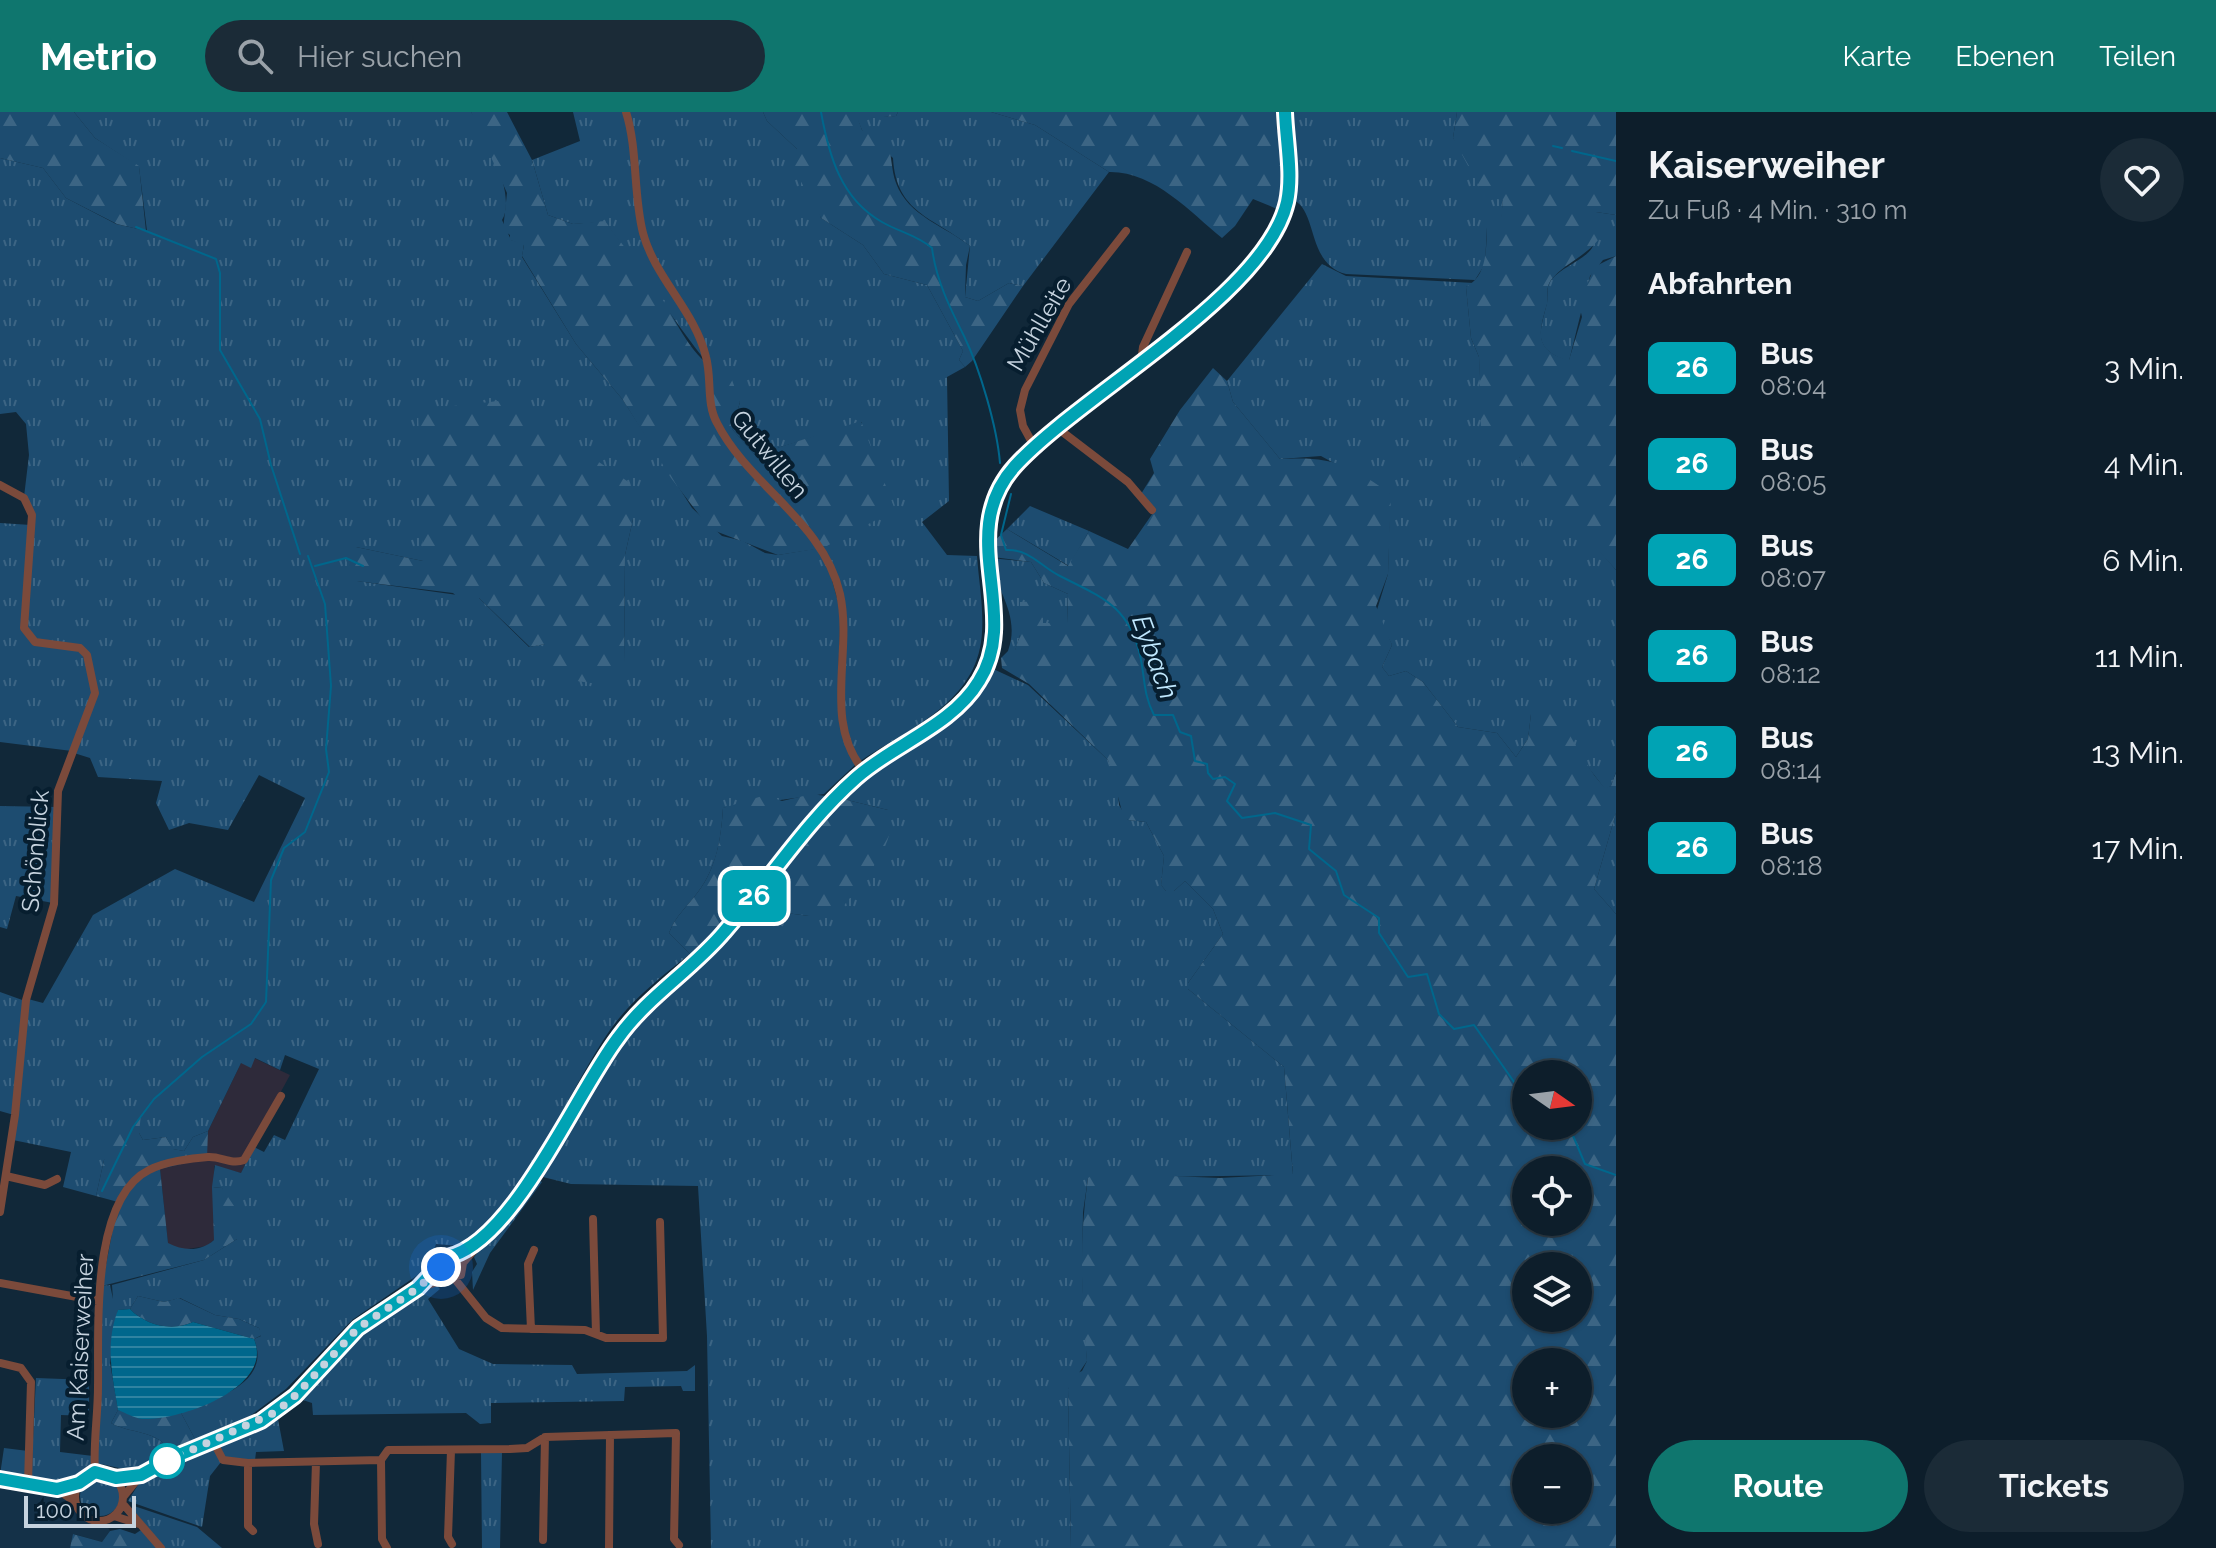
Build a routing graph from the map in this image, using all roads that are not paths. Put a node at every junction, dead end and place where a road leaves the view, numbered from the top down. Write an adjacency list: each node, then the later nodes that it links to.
1 (626, 112): 10 (street, Gutwillen)
2 (1285, 112): 5 (street)
3 (1126, 231): 7 (street, Mühlleite)
4 (1187, 252): 5 (street)
5 (1141, 362): 6 (street)
6 (1056, 427): 7 (street); 9 (street)
7 (1034, 446): 10 (street)
8 (0, 485): 12 (street, Schönblick)
9 (1152, 510)
10 (864, 771): 19 (street)
11 (281, 1096): 22 (street, Am Kaiserweiher)
12 (6, 1176): 13 (street); 14 (street)
13 (57, 1179)
14 (0, 1212)
15 (593, 1219): 24 (street)
16 (660, 1222): 24 (street)
17 (534, 1250): 23 (street)
18 (441, 1267): 19 (street); 19 (street); 21 (street)
19 (457, 1270): 21 (street); 23 (street)
20 (0, 1283): 22 (street)
21 (418, 1288): 28 (street)
22 (99, 1301): 33 (street, Am Kaiserweiher)
23 (531, 1329): 24 (street)
24 (596, 1334)
25 (0, 1363): 37 (street)
26 (610, 1435): 27 (street); 48 (street); 51 (street)
27 (545, 1437): 29 (street); 45 (street)
28 (213, 1441): 32 (street); 34 (street)
29 (451, 1450): 30 (street); 47 (street)
30 (381, 1460): 31 (street); 50 (street)
31 (316, 1462): 32 (street); 46 (street)
32 (248, 1463): 44 (street)
33 (95, 1472): 35 (street); 38 (street)
34 (141, 1475): 35 (street); 40 (street)
35 (116, 1478): 40 (street)
36 (0, 1479): 37 (street)
37 (28, 1483): 39 (street)
38 (79, 1483): 39 (street); 41 (street)
39 (57, 1489): 41 (street)
40 (123, 1500): 42 (street); 43 (street)
41 (75, 1502): 42 (street)
42 (114, 1516): 43 (street)
43 (139, 1524): 49 (street)
44 (253, 1531)
45 (543, 1540)
46 (318, 1544)
47 (452, 1544)
48 (679, 1545)
49 (161, 1548)
50 (387, 1548)
51 (609, 1548)

